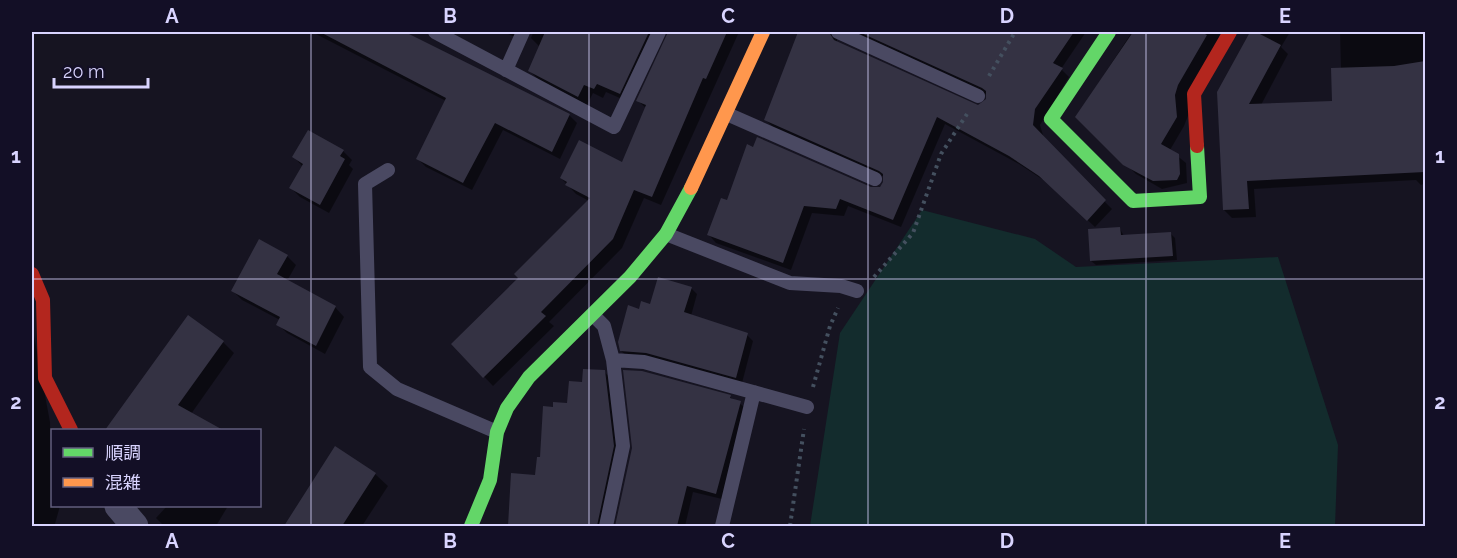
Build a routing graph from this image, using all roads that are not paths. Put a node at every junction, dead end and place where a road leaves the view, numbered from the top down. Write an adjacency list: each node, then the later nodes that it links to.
1 (435, 32): 8 (lane)
2 (523, 32): 8 (lane)
3 (659, 32): 8 (lane)
4 (763, 32): 10 (street)
5 (838, 32): 9 (lane)
6 (1109, 32): 7 (street)
7 (1230, 32)
8 (506, 70)
9 (978, 96)
10 (727, 114): 12 (lane); 13 (street)
11 (388, 170): 22 (lane)
12 (875, 179)
13 (666, 234): 15 (lane); 16 (street)
14 (32, 274): 17 (street)
15 (857, 291)
16 (593, 315): 18 (lane); 22 (street)
17 (37, 322): 21 (street)
18 (614, 360): 19 (lane); 26 (lane)
19 (754, 392): 20 (lane); 27 (lane)
20 (807, 407)
21 (70, 429)
22 (497, 432): 25 (street)
23 (119, 507): 24 (street)
24 (135, 526)
25 (471, 526)
26 (606, 526)
27 (722, 526)

